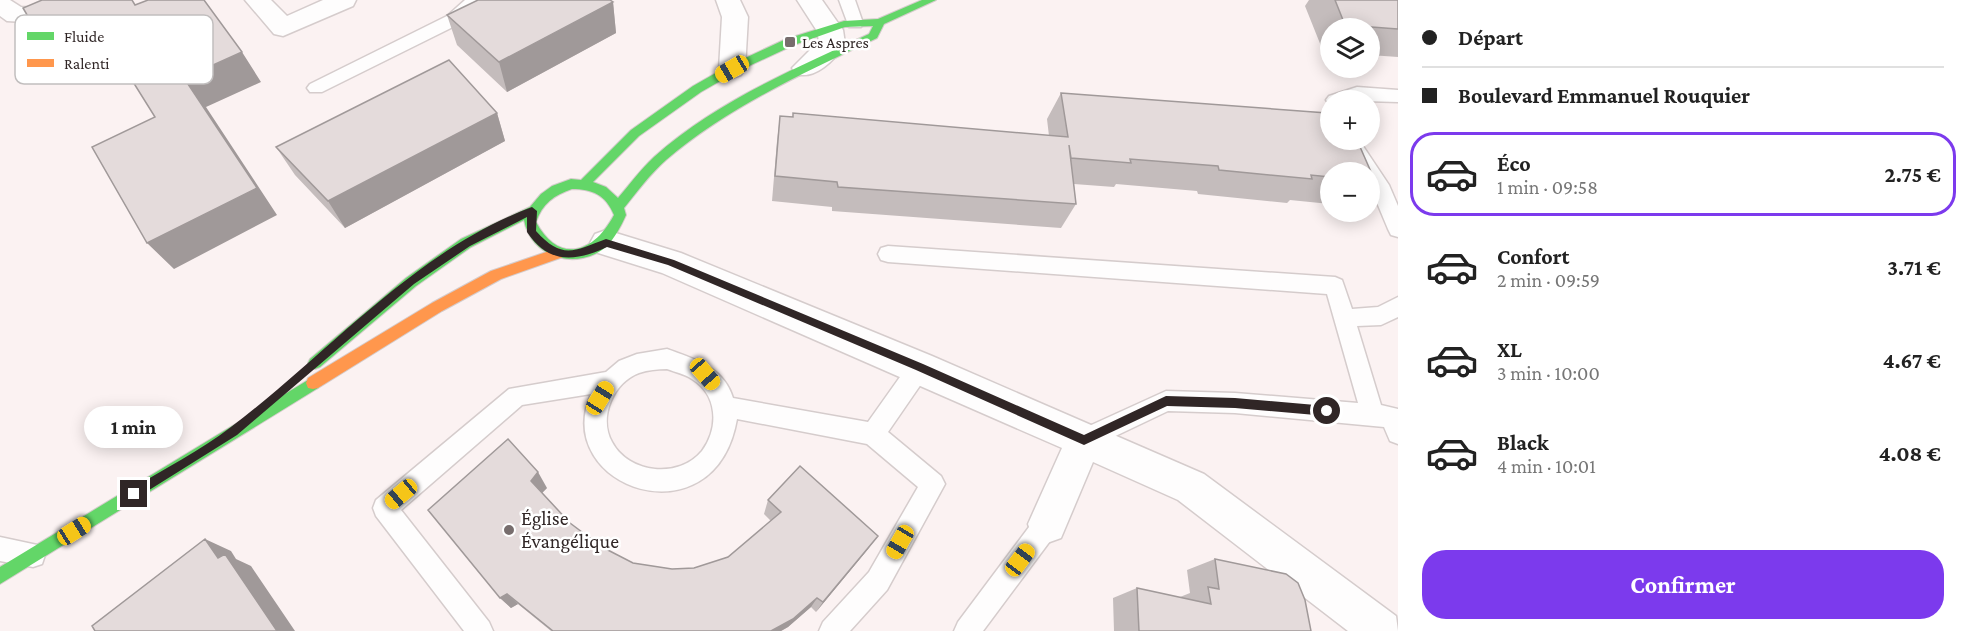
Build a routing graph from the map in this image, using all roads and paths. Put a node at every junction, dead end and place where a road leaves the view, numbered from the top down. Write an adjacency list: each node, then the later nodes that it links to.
1 (106, 0): 11 (street)
2 (258, 0): 3 (street)
3 (344, 0)
4 (475, 0): 17 (lane)
5 (728, 0): 16 (street)
6 (809, 0): 14 (street)
7 (847, 0): 13 (lane)
8 (931, 0): 12 (main road)
9 (0, 4): 10 (street)
10 (16, 15)
11 (61, 15)
12 (880, 22): 13 (main road); 15 (main road)
13 (855, 24): 14 (main road)
14 (830, 30): 15 (street); 16 (main road)
15 (805, 68): 22 (main road)
16 (732, 69): 21 (main road)
17 (316, 88)
18 (1380, 95): 19 (lane)
19 (1398, 96)
20 (1356, 150): 24 (lane)
21 (584, 184): 22 (main road); 23 (main road)
22 (618, 206): 25 (main road)
23 (532, 211): 26 (main road); 34 (main road)
24 (1398, 229)
25 (606, 243): 26 (main road); 30 (street)
26 (558, 253): 34 (main road)
27 (888, 254): 29 (lane)
28 (1398, 306): 29 (lane)
29 (1344, 318): 33 (lane)
30 (920, 367): 36 (lane); 37 (street)
31 (611, 381): 32 (lane); 32 (lane); 42 (lane)
32 (726, 407): 36 (lane)
33 (1373, 415): 35 (lane); 37 (lane)
34 (234, 432): 40 (main road)
35 (1398, 433)
36 (873, 434): 43 (lane)
37 (1084, 440): 38 (street); 45 (street)
38 (1047, 524): 44 (lane)
39 (0, 549): 40 (lane)
40 (34, 555): 41 (main road)
41 (0, 576)
42 (480, 631)
43 (832, 631)
44 (967, 631)
45 (1381, 631)

